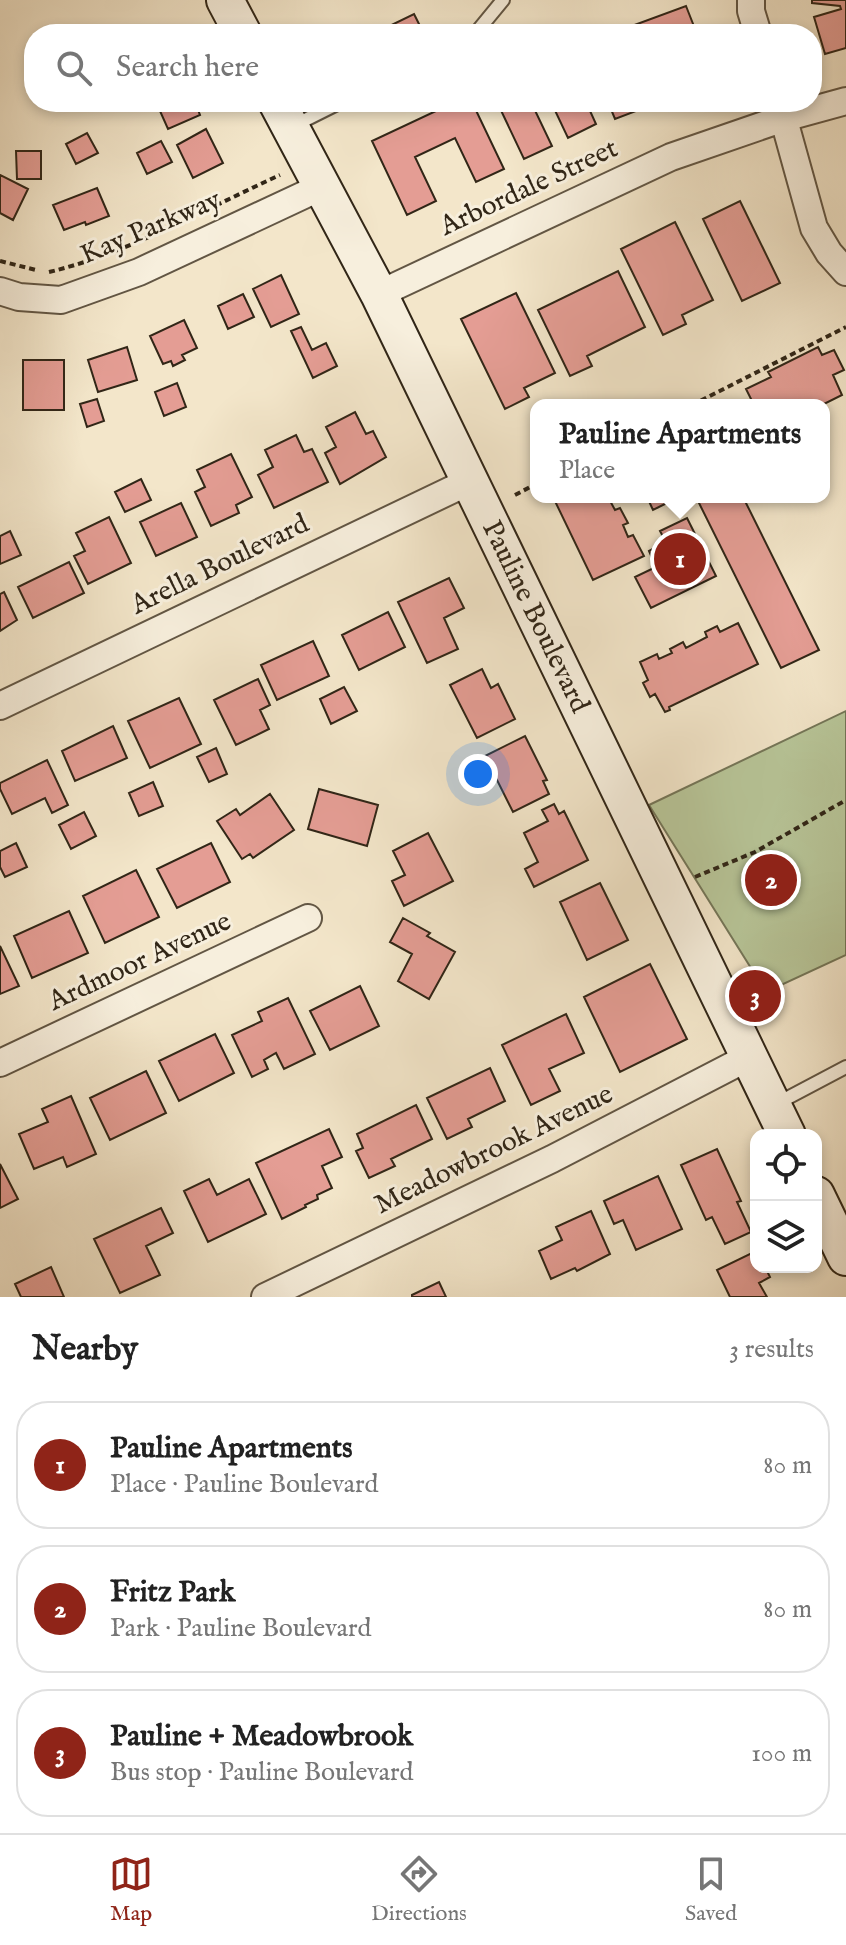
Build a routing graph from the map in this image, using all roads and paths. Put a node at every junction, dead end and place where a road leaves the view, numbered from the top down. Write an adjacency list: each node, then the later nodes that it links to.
1 (225, 0): 4 (street)
2 (503, 0): 5 (lane)
3 (751, 0): 6 (street)
4 (238, 24)
5 (483, 24)
6 (755, 24)
7 (846, 101): 8 (street, Arbordale Street)
8 (822, 104)
9 (776, 112): 17 (street, Arbordale Street)
10 (782, 112): 15 (street)
11 (284, 115): 13 (street, Pauline Boulevard)
12 (280, 175): 14 (path)
13 (321, 187): 16 (street, Kay Parkway); 17 (street, Pauline Boulevard)
14 (0, 261)
15 (846, 272)
16 (0, 291)
17 (379, 294): 20 (street, Pauline Boulevard)
18 (846, 327): 19 (path)
19 (704, 399)
20 (468, 482): 23 (street, Arella Boulevard); 27 (street, Pauline Boulevard)
21 (530, 487): 22 (path)
22 (515, 495)
23 (0, 706)
24 (846, 800): 25 (path)
25 (702, 874)
26 (308, 918): 28 (street, Ardmoor Avenue)
27 (749, 1057): 30 (street, Pauline Boulevard); 33 (street, Meadowbrook Avenue)
28 (0, 1063)
29 (846, 1067): 30 (lane)
30 (780, 1120)
31 (819, 1201): 32 (street)
32 (846, 1257)
33 (265, 1297)

